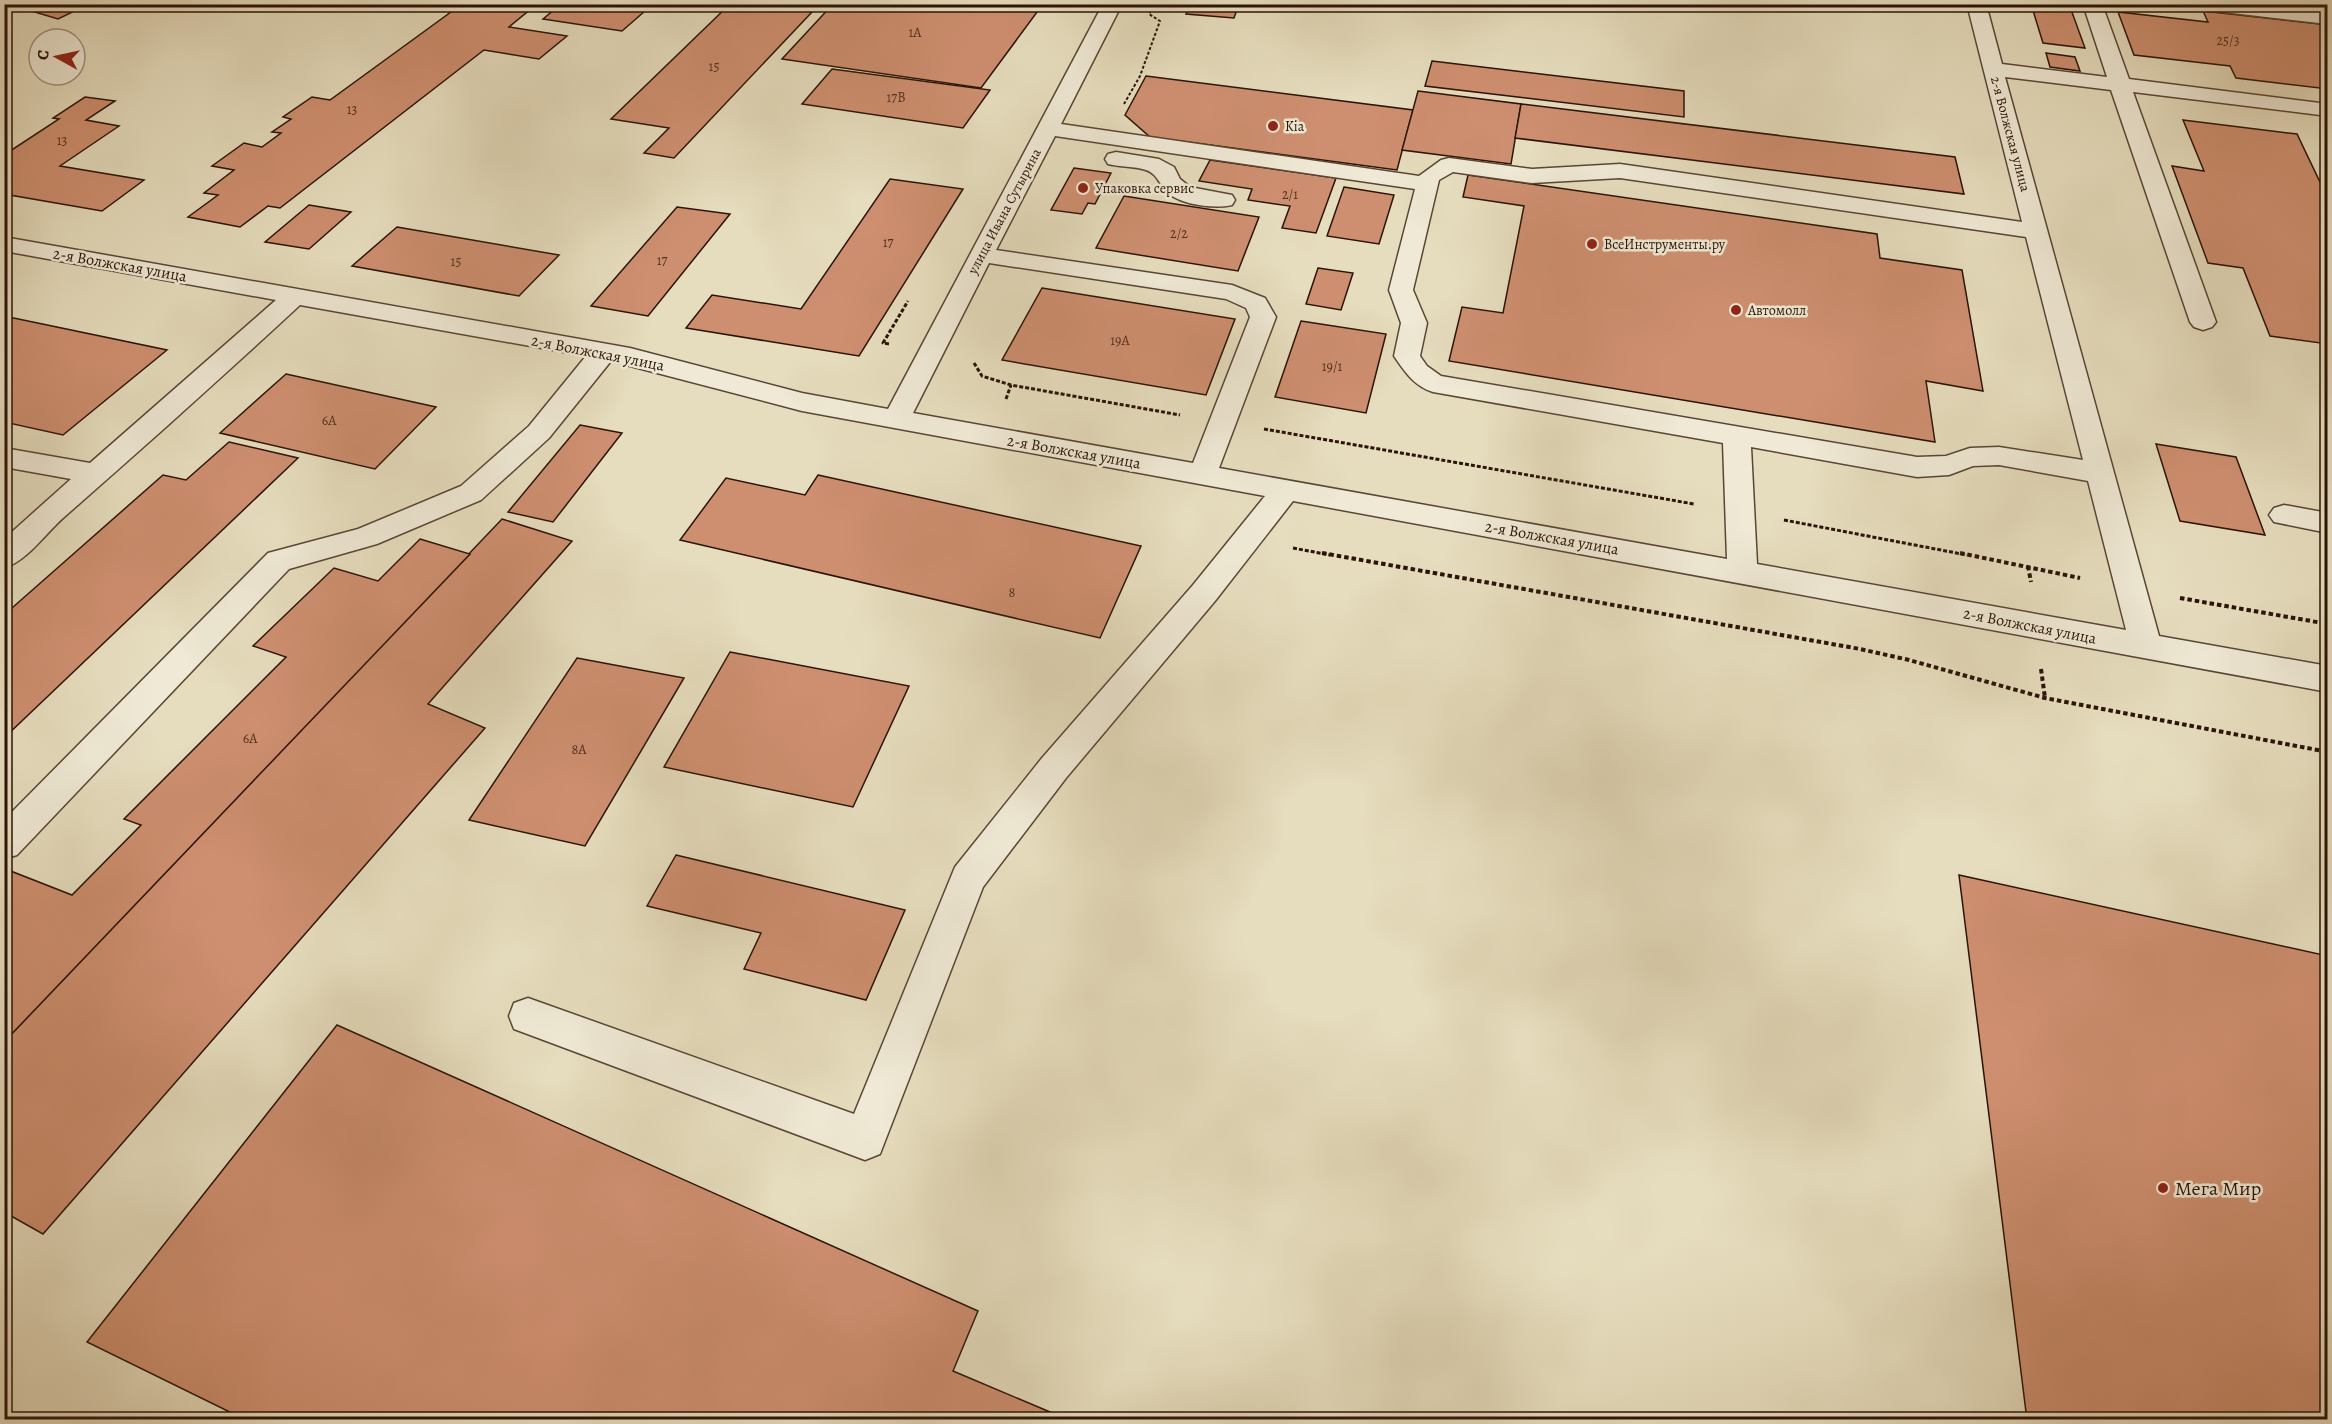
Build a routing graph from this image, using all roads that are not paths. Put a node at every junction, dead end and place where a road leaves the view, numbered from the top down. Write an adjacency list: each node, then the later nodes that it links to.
1 (1113, 4): 9 (street, улица Ивана Сутырина)
2 (1976, 4): 6 (street, 2-я Волжская улица)
3 (2092, 4): 7 (street)
4 (2208, 5): 5 (street)
5 (2328, 18)
6 (1994, 69): 7 (street); 12 (street, 2-я Волжская улица)
7 (2120, 85): 8 (street); 16 (street)
8 (2328, 110)
9 (1042, 138): 10 (street); 11 (street); 14 (street, улица Ивана Сутырина)
10 (1428, 184): 12 (street); 19 (street)
11 (1224, 200)
12 (2036, 231): 21 (street, 2-я Волжская улица)
13 (4, 244): 15 (street, 2-я Волжская улица)
14 (981, 255): 18 (street, улица Ивана Сутырина); 23 (street)
15 (295, 296): 17 (street, 2-я Волжская улица); 22 (street)
16 (2203, 322)
17 (604, 352): 18 (street, 2-я Волжская улица); 31 (street)
18 (896, 419): 23 (street, 2-я Волжская улица)
19 (1737, 436): 21 (street); 28 (street)
20 (4, 457): 22 (street)
21 (2100, 473): 29 (street, 2-я Волжская улица)
22 (96, 474): 27 (street)
23 (1203, 474): 24 (street, 2-я Волжская улица)
24 (1287, 489): 28 (street, 2-я Волжская улица); 32 (street)
25 (2284, 515): 26 (street)
26 (2328, 523)
27 (4, 557)
28 (1742, 571): 29 (street, 2-я Волжская улица)
29 (2146, 646): 30 (street, 2-я Волжская улица)
30 (2328, 679)
31 (4, 844)
32 (528, 1016)

